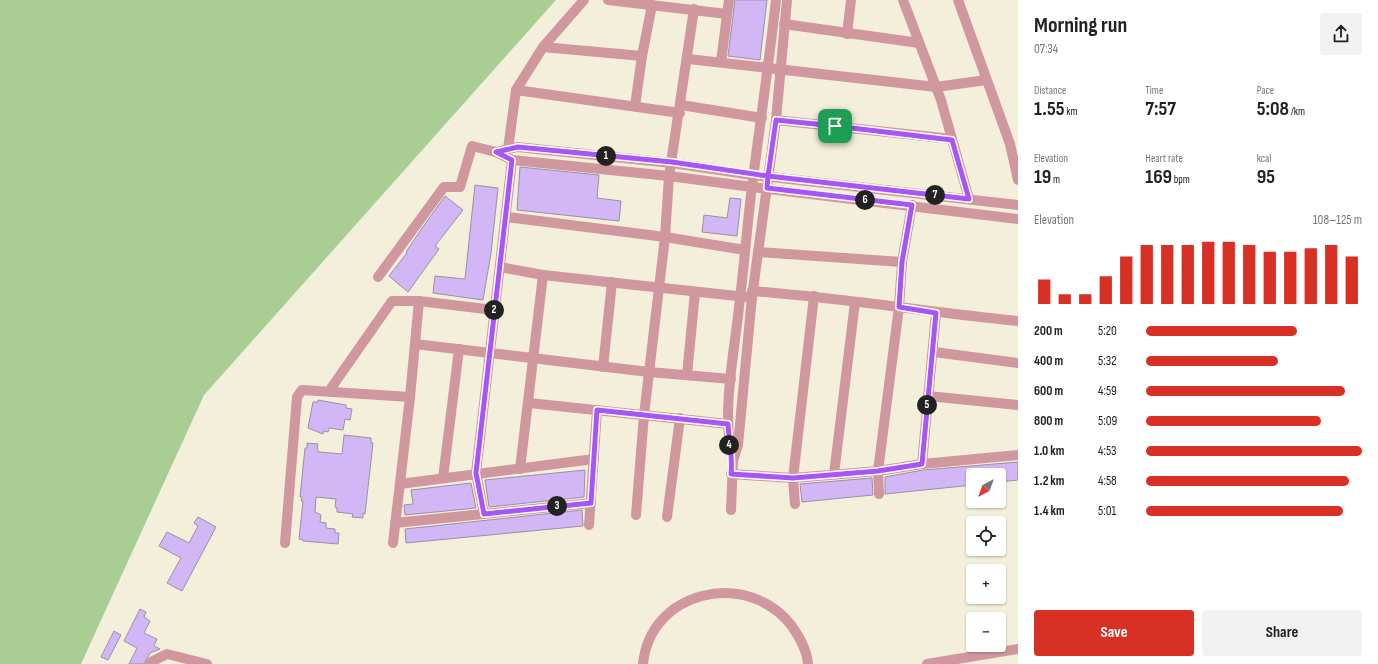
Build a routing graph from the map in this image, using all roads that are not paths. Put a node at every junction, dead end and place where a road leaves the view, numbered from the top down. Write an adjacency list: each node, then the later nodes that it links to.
1 (584, 0): 15 (street)
2 (608, 0): 9 (street)
3 (729, 0): 11 (street)
4 (776, 0): 19 (street)
5 (787, 0): 12 (street)
6 (851, 0): 13 (street)
7 (904, 0): 14 (street)
8 (958, 0): 21 (street)
9 (652, 5): 10 (street); 16 (street)
10 (694, 9): 11 (street); 17 (street)
11 (727, 14): 18 (street)
12 (784, 24): 13 (street); 20 (street)
13 (847, 34): 14 (street)
14 (919, 43): 22 (street)
15 (543, 47): 16 (street); 23 (street)
16 (642, 56): 24 (street)
17 (688, 59): 18 (street); 25 (street)
18 (721, 62): 19 (street)
19 (768, 69): 20 (street); 26 (street)
20 (781, 70): 22 (street); 27 (street)
21 (986, 80): 22 (street); 36 (street)
22 (936, 86): 28 (street)
23 (516, 90): 24 (street); 29 (street)
24 (635, 106): 25 (street)
25 (681, 109): 26 (street); 32 (street)
26 (762, 118): 33 (street)
27 (776, 120): 28 (street); 35 (street)
28 (952, 140): 39 (street)
29 (508, 149): 30 (street); 32 (street)
30 (496, 152): 31 (street); 50 (street)
31 (512, 160): 34 (street); 42 (street)
32 (672, 162): 33 (street); 34 (street)
33 (754, 175): 35 (street); 37 (street)
34 (669, 176): 37 (street); 44 (street)
35 (768, 176): 38 (street); 39 (street)
36 (1018, 180)
37 (752, 188): 38 (street); 45 (street)
38 (767, 188): 40 (street); 46 (street)
39 (969, 199): 41 (street)
40 (912, 205): 43 (street); 47 (street)
41 (1018, 205)
42 (507, 217): 44 (street); 48 (street)
43 (1018, 218)
44 (665, 237): 45 (street); 52 (street)
45 (745, 250): 56 (street)
46 (758, 252): 47 (street); 54 (street)
47 (902, 262): 59 (street)
48 (500, 267): 49 (street); 60 (street)
49 (543, 275): 51 (street); 67 (street)
50 (378, 277)
51 (612, 282): 52 (street); 69 (street)
52 (659, 288): 53 (street); 70 (street)
53 (695, 292): 56 (street); 71 (street)
54 (752, 294): 55 (street); 56 (street); 84 (street)
55 (814, 296): 58 (street); 92 (street)
56 (740, 297): 72 (street)
57 (419, 301): 60 (street); 63 (street); 73 (street)
58 (855, 302): 59 (street); 90 (street)
59 (899, 307): 61 (street); 87 (street)
60 (494, 310): 66 (street)
61 (936, 313): 62 (street); 65 (street)
62 (1018, 321)
63 (415, 344): 64 (street); 75 (street)
64 (459, 349): 66 (street); 91 (street)
65 (934, 352): 68 (street); 74 (street)
66 (490, 353): 67 (street); 88 (street)
67 (534, 359): 69 (street); 76 (street)
68 (1018, 363)
69 (603, 367): 70 (street)
70 (649, 372): 71 (street); 79 (street)
71 (687, 375): 72 (street)
72 (731, 379): 81 (street)
73 (329, 391): 75 (street); 103 (street)
74 (928, 396): 77 (street); 85 (street)
75 (410, 397): 93 (street)
76 (530, 403): 78 (street); 86 (street)
77 (1018, 405)
78 (597, 410): 79 (street); 83 (street)
79 (644, 415): 80 (street); 99 (street)
80 (680, 418): 81 (street); 100 (street)
81 (728, 424): 84 (street)
82 (1018, 455): 85 (street)
83 (594, 459): 86 (street); 95 (street)
84 (733, 461): 89 (street)
85 (922, 464): 87 (street)
86 (520, 469): 88 (street)
87 (878, 471): 90 (street); 94 (street)
88 (476, 473): 91 (street); 98 (street)
89 (731, 474): 92 (street); 97 (street)
90 (834, 474): 92 (street)
91 (442, 478): 93 (street)
92 (793, 478): 96 (street)
93 (400, 484): 101 (street)
94 (879, 494)
95 (591, 503): 98 (street); 102 (street)
96 (795, 504)
97 (731, 510)
98 (484, 514): 101 (street)
99 (636, 515)
100 (667, 517)
101 (395, 523): 104 (street)
102 (589, 525)
103 (285, 543)
104 (393, 543)
105 (1018, 649): 110 (street)
106 (150, 664): 107 (street)
107 (207, 664)
108 (643, 664): 109 (street)
109 (808, 664)
110 (927, 664)

